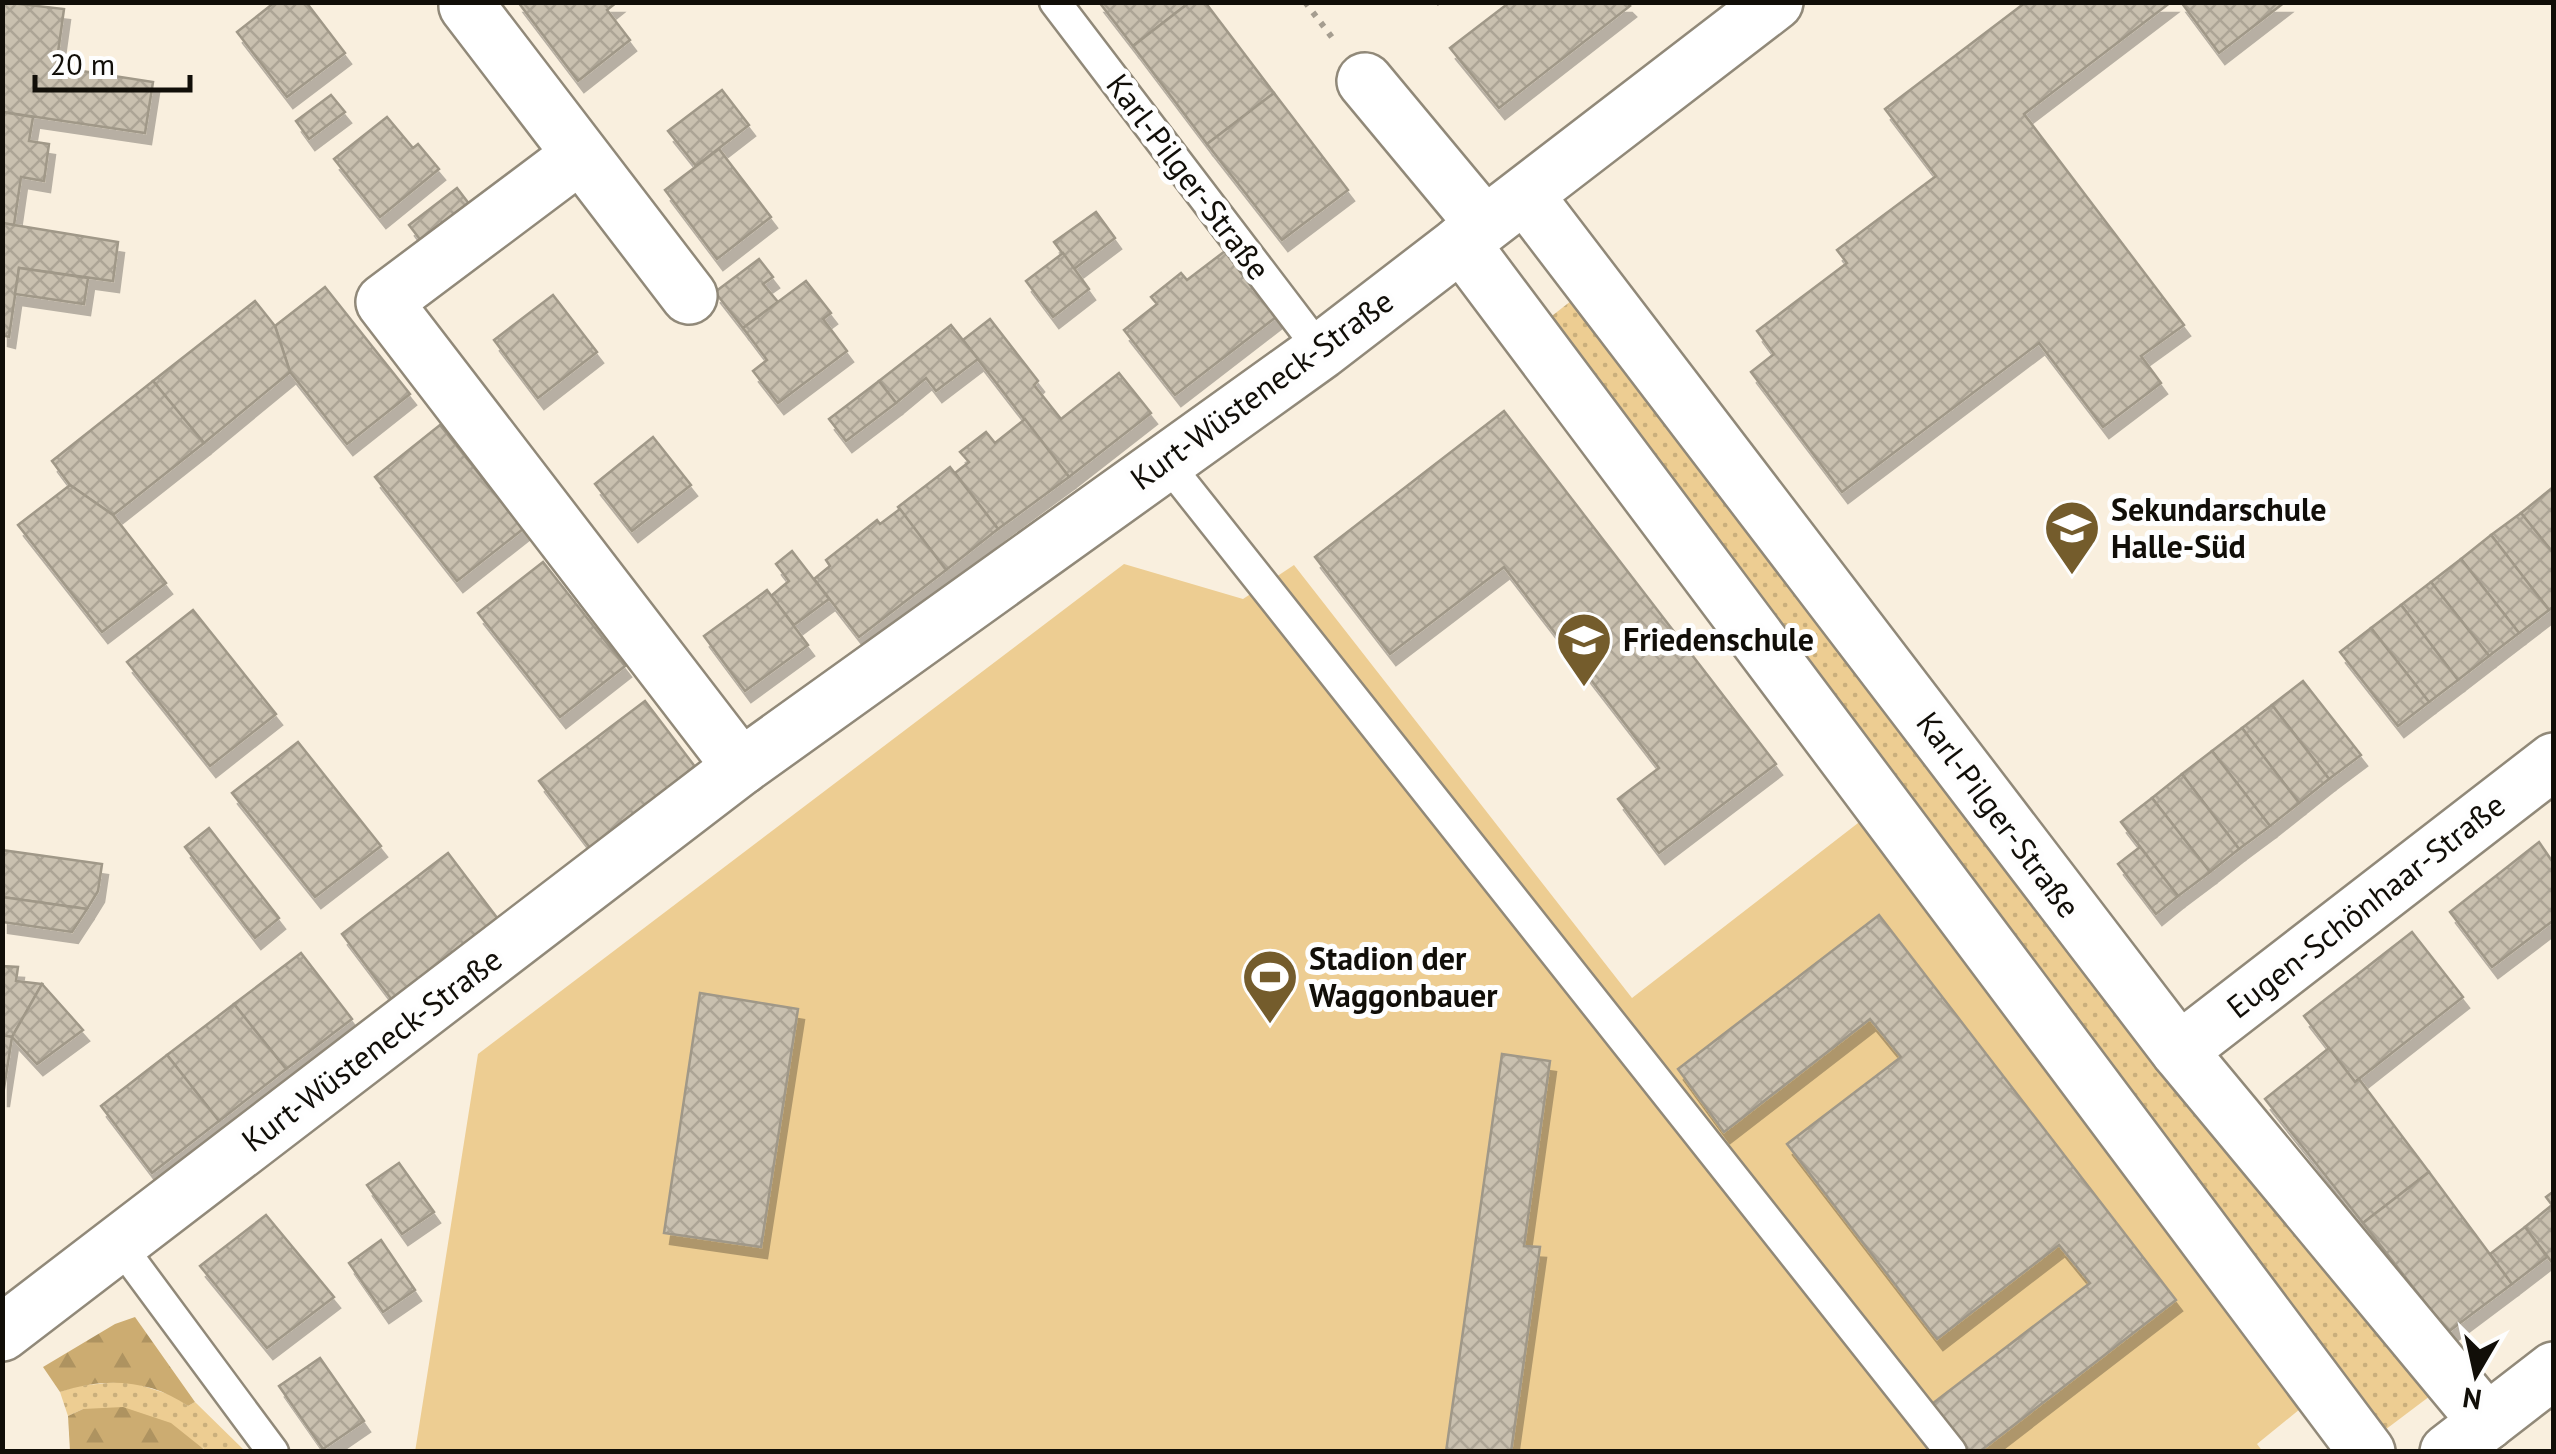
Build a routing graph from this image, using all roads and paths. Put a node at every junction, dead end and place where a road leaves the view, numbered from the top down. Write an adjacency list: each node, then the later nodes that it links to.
1 (1055, 2): 8 (lane, Karl-Pilger-Straße)
2 (1775, 2): 6 (street, Kurt-Wüsteneck-Straße)
3 (466, 6): 5 (street)
4 (1365, 81): 6 (street, Karl-Pilger-Straße)
5 (580, 155): 7 (street); 11 (street)
6 (1490, 221): 8 (street, Kurt-Wüsteneck-Straße); 12 (street, Karl-Pilger-Straße); 19 (street, Karl-Pilger-Straße)
7 (689, 296)
8 (1320, 351): 9 (street, Kurt-Wüsteneck-Straße)
9 (1166, 462): 11 (street, Kurt-Wüsteneck-Straße); 18 (lane)
10 (2554, 761): 12 (street, Eugen-Schönhaar-Straße)
11 (741, 767): 13 (street, Kurt-Wüsteneck-Straße)
12 (2179, 1050): 16 (street, Karl-Pilger-Straße)
13 (120, 1244): 14 (street, Kurt-Wüsteneck-Straße); 17 (lane)
14 (2, 1333)
15 (2554, 1370): 16 (street)
16 (2468, 1437)
17 (273, 1452)
18 (1951, 1452)
19 (2367, 1452)

